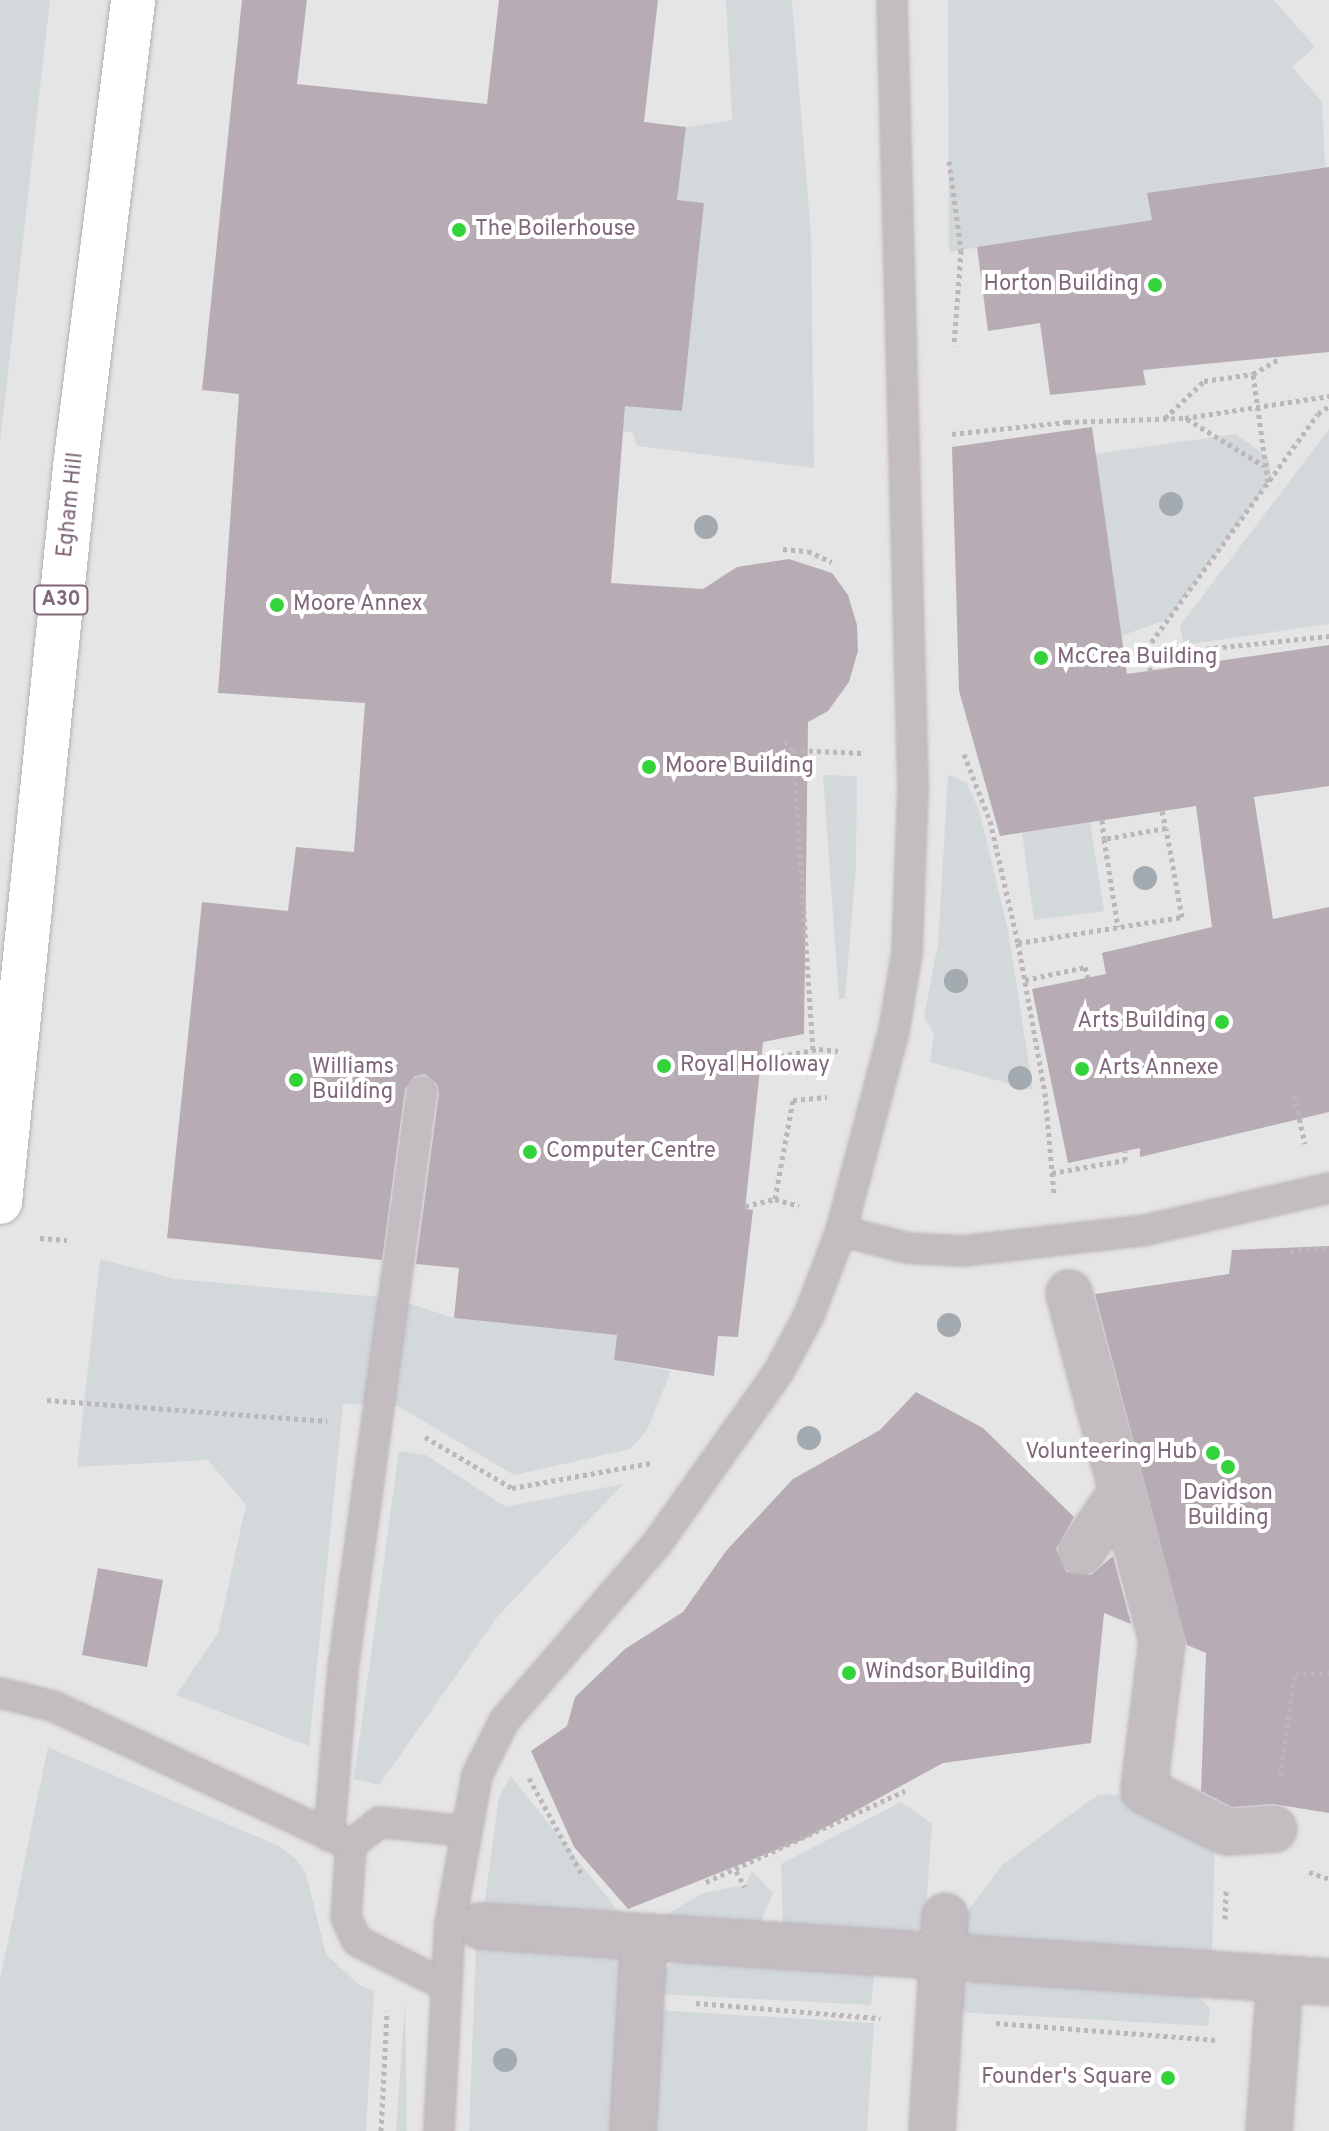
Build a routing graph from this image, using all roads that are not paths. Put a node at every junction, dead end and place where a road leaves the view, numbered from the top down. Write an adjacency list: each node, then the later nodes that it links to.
1 (133, 0): 5 (main road, Egham Hill / A30)
2 (892, 0): 6 (lane)
3 (422, 1091): 13 (lane)
4 (1329, 1188): 6 (lane)
5 (0, 1202)
6 (841, 1231): 12 (lane)
7 (1069, 1293): 8 (street)
8 (1122, 1492): 9 (street); 11 (street)
9 (1081, 1552)
10 (0, 1693): 13 (lane)
11 (1274, 1829)
12 (465, 1831): 13 (lane); 14 (lane)
13 (340, 1841): 19 (lane)
14 (465, 1925): 16 (street); 19 (lane)
15 (944, 1937): 16 (street); 17 (street); 22 (street)
16 (644, 1941): 21 (street)
17 (1280, 1980): 18 (street); 23 (street)
18 (1329, 1982)
19 (445, 1985): 20 (lane)
20 (439, 2131)
21 (633, 2131)
22 (932, 2131)
23 (1269, 2131)

